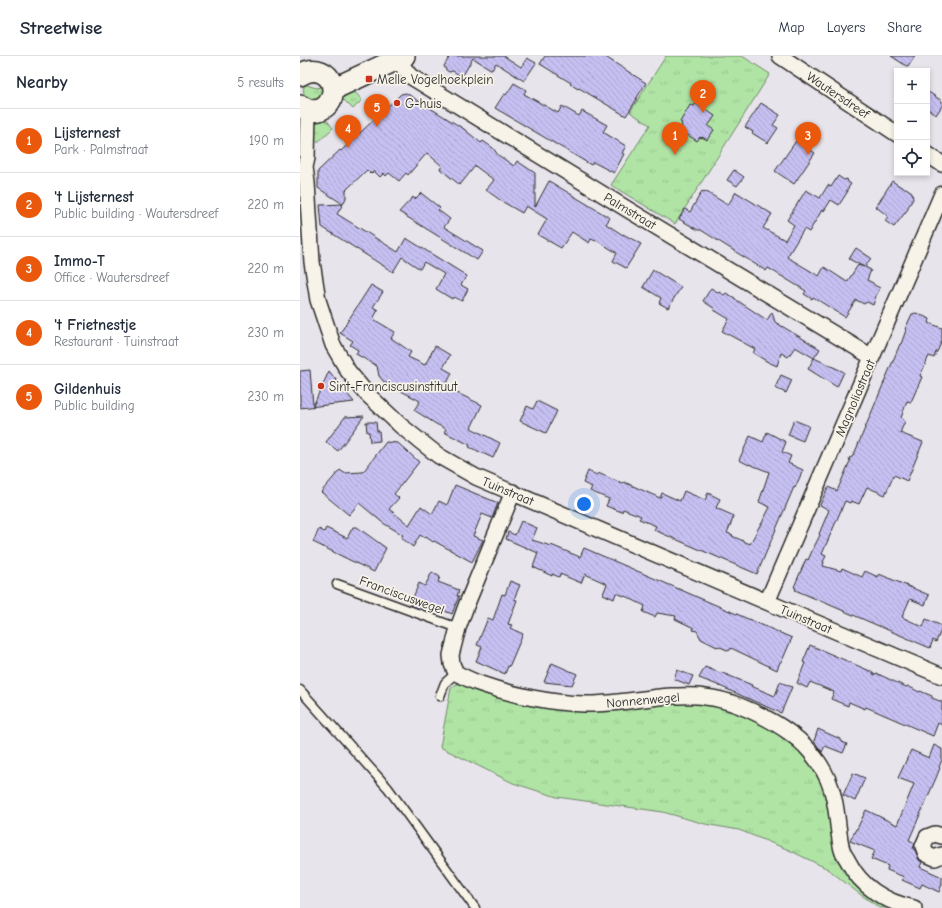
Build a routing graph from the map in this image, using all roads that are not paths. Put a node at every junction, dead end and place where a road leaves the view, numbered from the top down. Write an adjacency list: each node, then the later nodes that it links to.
1 (780, 56): 6 (street, Wautersdreef)
2 (395, 57): 4 (street); 10 (street, Palmstraat)
3 (301, 72): 4 (street)
4 (331, 83): 5 (street)
5 (304, 108): 11 (street, Tuinstraat)
6 (894, 132)
7 (930, 156): 8 (street)
8 (942, 164)
9 (942, 194): 10 (street, Magnoliastraat)
10 (872, 358): 13 (street, Magnoliastraat)
11 (513, 492): 13 (street, Tuinstraat); 14 (street)
12 (337, 584): 14 (lane, Franciscuswegel)
13 (768, 602): 16 (street, Tuinstraat)
14 (458, 628): 15 (street)
15 (456, 673): 18 (lane); 22 (street, Nonnenwegel)
16 (942, 676)
17 (300, 690): 21 (lane)
18 (440, 696)
19 (941, 833): 20 (street)
20 (942, 855)
21 (475, 908)
22 (914, 908)

